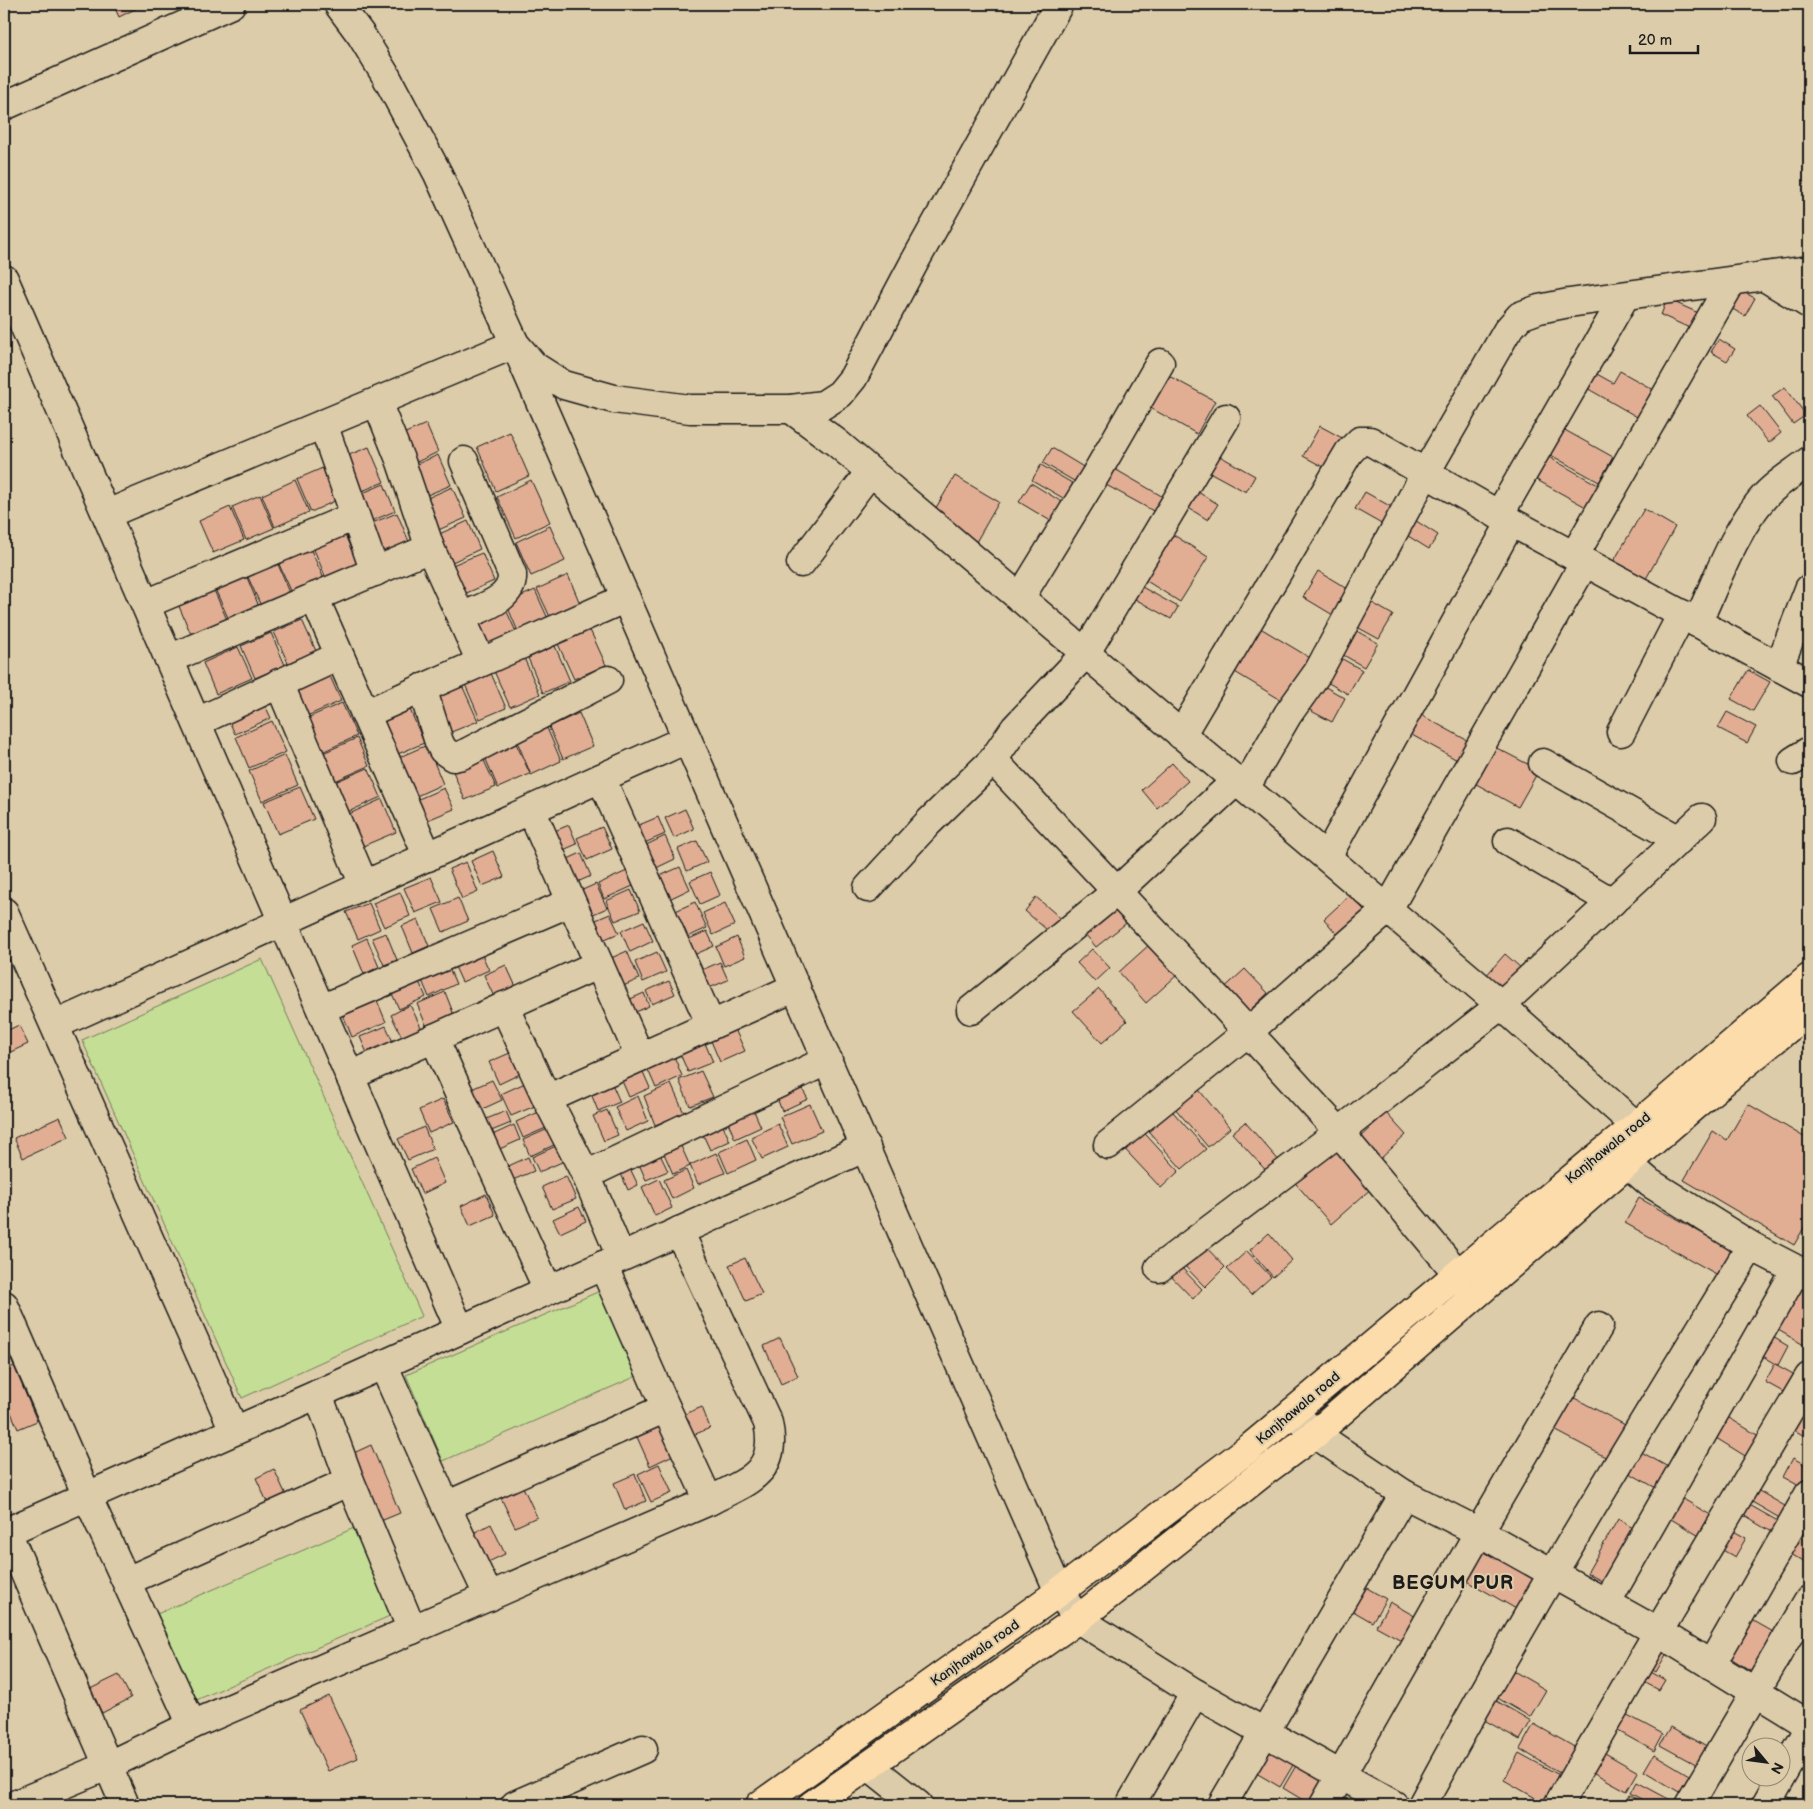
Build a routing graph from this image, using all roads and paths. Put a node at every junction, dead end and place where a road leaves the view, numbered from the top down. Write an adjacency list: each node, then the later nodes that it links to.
1 (230, 4): 4 (street)
2 (338, 4): 11 (street)
3 (1059, 4): 14 (street)
4 (6, 99)
5 (1809, 270): 6 (street)
6 (1763, 276): 8 (street); 10 (street)
7 (4, 279): 21 (street)
8 (1732, 281): 9 (street); 25 (street)
9 (1626, 296): 20 (street); 23 (street)
10 (1809, 304)
11 (515, 344): 13 (street); 14 (street); 30 (street)
12 (1160, 363): 31 (street)
13 (377, 402): 16 (street); 24 (street)
14 (791, 408): 19 (street)
15 (1226, 418): 35 (street)
16 (323, 424): 21 (street); 22 (street)
17 (464, 461): 33 (street)
18 (1809, 461): 34 (street)
19 (870, 472): 26 (street); 31 (street)
20 (1426, 472): 23 (street); 47 (street); 52 (street)
21 (107, 514): 32 (street)
22 (355, 516): 27 (street); 32 (street)
23 (1505, 518): 25 (street); 58 (street)
24 (430, 548): 27 (street); 33 (street)
25 (1580, 559): 34 (street); 64 (street)
26 (801, 563)
27 (374, 572): 29 (street)
28 (1809, 589): 39 (street)
29 (314, 597): 36 (street); 37 (street)
30 (626, 598): 38 (street); 48 (street)
31 (1020, 598): 35 (street)
32 (146, 604): 37 (street)
33 (461, 617): 38 (street)
34 (1689, 619): 39 (street); 46 (street)
35 (1086, 654): 47 (street); 49 (street)
36 (339, 656): 41 (street); 44 (street)
37 (169, 659): 45 (street)
38 (481, 662): 43 (street)
39 (1779, 667): 42 (street)
40 (608, 680): 43 (street)
41 (279, 683): 45 (street); 59 (street)
42 (1809, 683)
43 (422, 688): 44 (street)
44 (365, 714): 57 (street)
45 (197, 722): 66 (street)
46 (1621, 732)
47 (1181, 735): 52 (street)
48 (687, 739): 51 (street); 70 (street)
49 (993, 760): 60 (street); 61 (street)
50 (1543, 763): 55 (street)
51 (602, 778): 53 (street); 77 (street)
52 (1240, 784): 58 (street); 61 (street)
53 (531, 810): 57 (street); 62 (street)
54 (1702, 818): 55 (street)
55 (1678, 840): 63 (street)
56 (1508, 841): 63 (street)
57 (428, 857): 59 (street)
58 (1327, 858): 64 (street)
59 (364, 885): 66 (street)
60 (868, 888)
61 (1117, 891): 74 (street); 78 (street)
62 (572, 902): 68 (street); 73 (street)
63 (1612, 902): 71 (street)
64 (1388, 909): 71 (street); 78 (street)
65 (4, 912): 67 (street)
66 (284, 922): 73 (street); 76 (street)
67 (10, 939): 76 (street)
68 (599, 964): 72 (street); 80 (street)
69 (1809, 978): 85 (main road, Kanjhawala road)
70 (796, 987): 77 (street); 81 (street)
71 (1502, 1005): 84 (street); 85 (street)
72 (504, 1006): 79 (street); 83 (street)
73 (321, 1009): 82 (street)
74 (971, 1010)
75 (1809, 1010): 85 (main road, Kanjhawala road)
76 (55, 1025): 106 (street)
77 (711, 1025): 80 (street)
78 (1248, 1032): 84 (street); 86 (street)
79 (434, 1038): 82 (street); 96 (street)
80 (640, 1057): 83 (street)
81 (828, 1060): 87 (street); 89 (street)
82 (350, 1076): 99 (street)
83 (547, 1099): 89 (street)
84 (1339, 1132): 93 (street); 95 (street)
85 (1645, 1134): 88 (main road, Kanjhawala road); 95 (main road, Kanjhawala road)
86 (1108, 1145)
87 (866, 1147): 90 (street); 118 (street)
88 (1628, 1164): 91 (street); 107 (main road, Kanjhawala road)
89 (586, 1175): 92 (street)
90 (679, 1231): 92 (street); 112 (street)
91 (1751, 1246): 94 (street); 116 (street)
92 (612, 1261): 96 (street); 104 (street)
93 (1159, 1268)
94 (1803, 1273): 121 (street)
95 (1458, 1274): 105 (main road, Kanjhawala road)
96 (548, 1290): 99 (street)
97 (4, 1305): 100 (street)
98 (1600, 1326): 114 (street)
99 (460, 1330): 101 (street)
100 (12, 1345): 111 (street)
101 (383, 1364): 103 (street); 113 (street)
102 (1809, 1377): 124 (street)
103 (318, 1394): 106 (street); 108 (street)
104 (666, 1408): 112 (street); 113 (street)
105 (1293, 1412): 107 (street); 118 (main road, Kanjhawala road)
106 (234, 1430): 111 (street)
107 (1315, 1434): 109 (street); 122 (main road, Kanjhawala road)
108 (350, 1481): 117 (street); 123 (street)
109 (1404, 1494): 114 (street); 130 (street)
110 (1809, 1494): 125 (street)
111 (87, 1496): 115 (street); 117 (street)
112 (709, 1501): 119 (street)
113 (446, 1506): 119 (street)
114 (1479, 1532): 116 (street); 134 (street)
115 (5, 1533): 132 (street)
116 (1552, 1573): 121 (street); 145 (street)
117 (127, 1581): 128 (street)
118 (1059, 1592): 122 (street); 138 (main road, Kanjhawala road)
119 (489, 1597): 123 (street)
120 (1809, 1600): 127 (street)
121 (1606, 1603): 124 (street)
122 (1078, 1619): 126 (street); 133 (main road, Kanjhawala road)
123 (412, 1630): 128 (street)
124 (1658, 1632): 125 (street); 146 (street)
125 (1712, 1665): 127 (street)
126 (1195, 1692): 130 (street); 141 (street)
127 (1755, 1692): 129 (street); 147 (street)
128 (192, 1724): 132 (street)
129 (1809, 1727): 148 (street)
130 (1265, 1732): 134 (street); 142 (street)
131 (643, 1750): 137 (street)
132 (107, 1766): 135 (street); 136 (street)
133 (869, 1766): 139 (main road, Kanjhawala road); 140 (street)
134 (1341, 1776): 143 (street); 144 (street)
135 (14, 1805)
136 (124, 1805)
137 (515, 1805)
138 (760, 1805)
139 (812, 1805)
140 (918, 1805)
141 (1130, 1805)
142 (1222, 1805)
143 (1324, 1805)
144 (1394, 1805)
145 (1422, 1805)
146 (1558, 1805)
147 (1689, 1805)
148 (1766, 1805)

